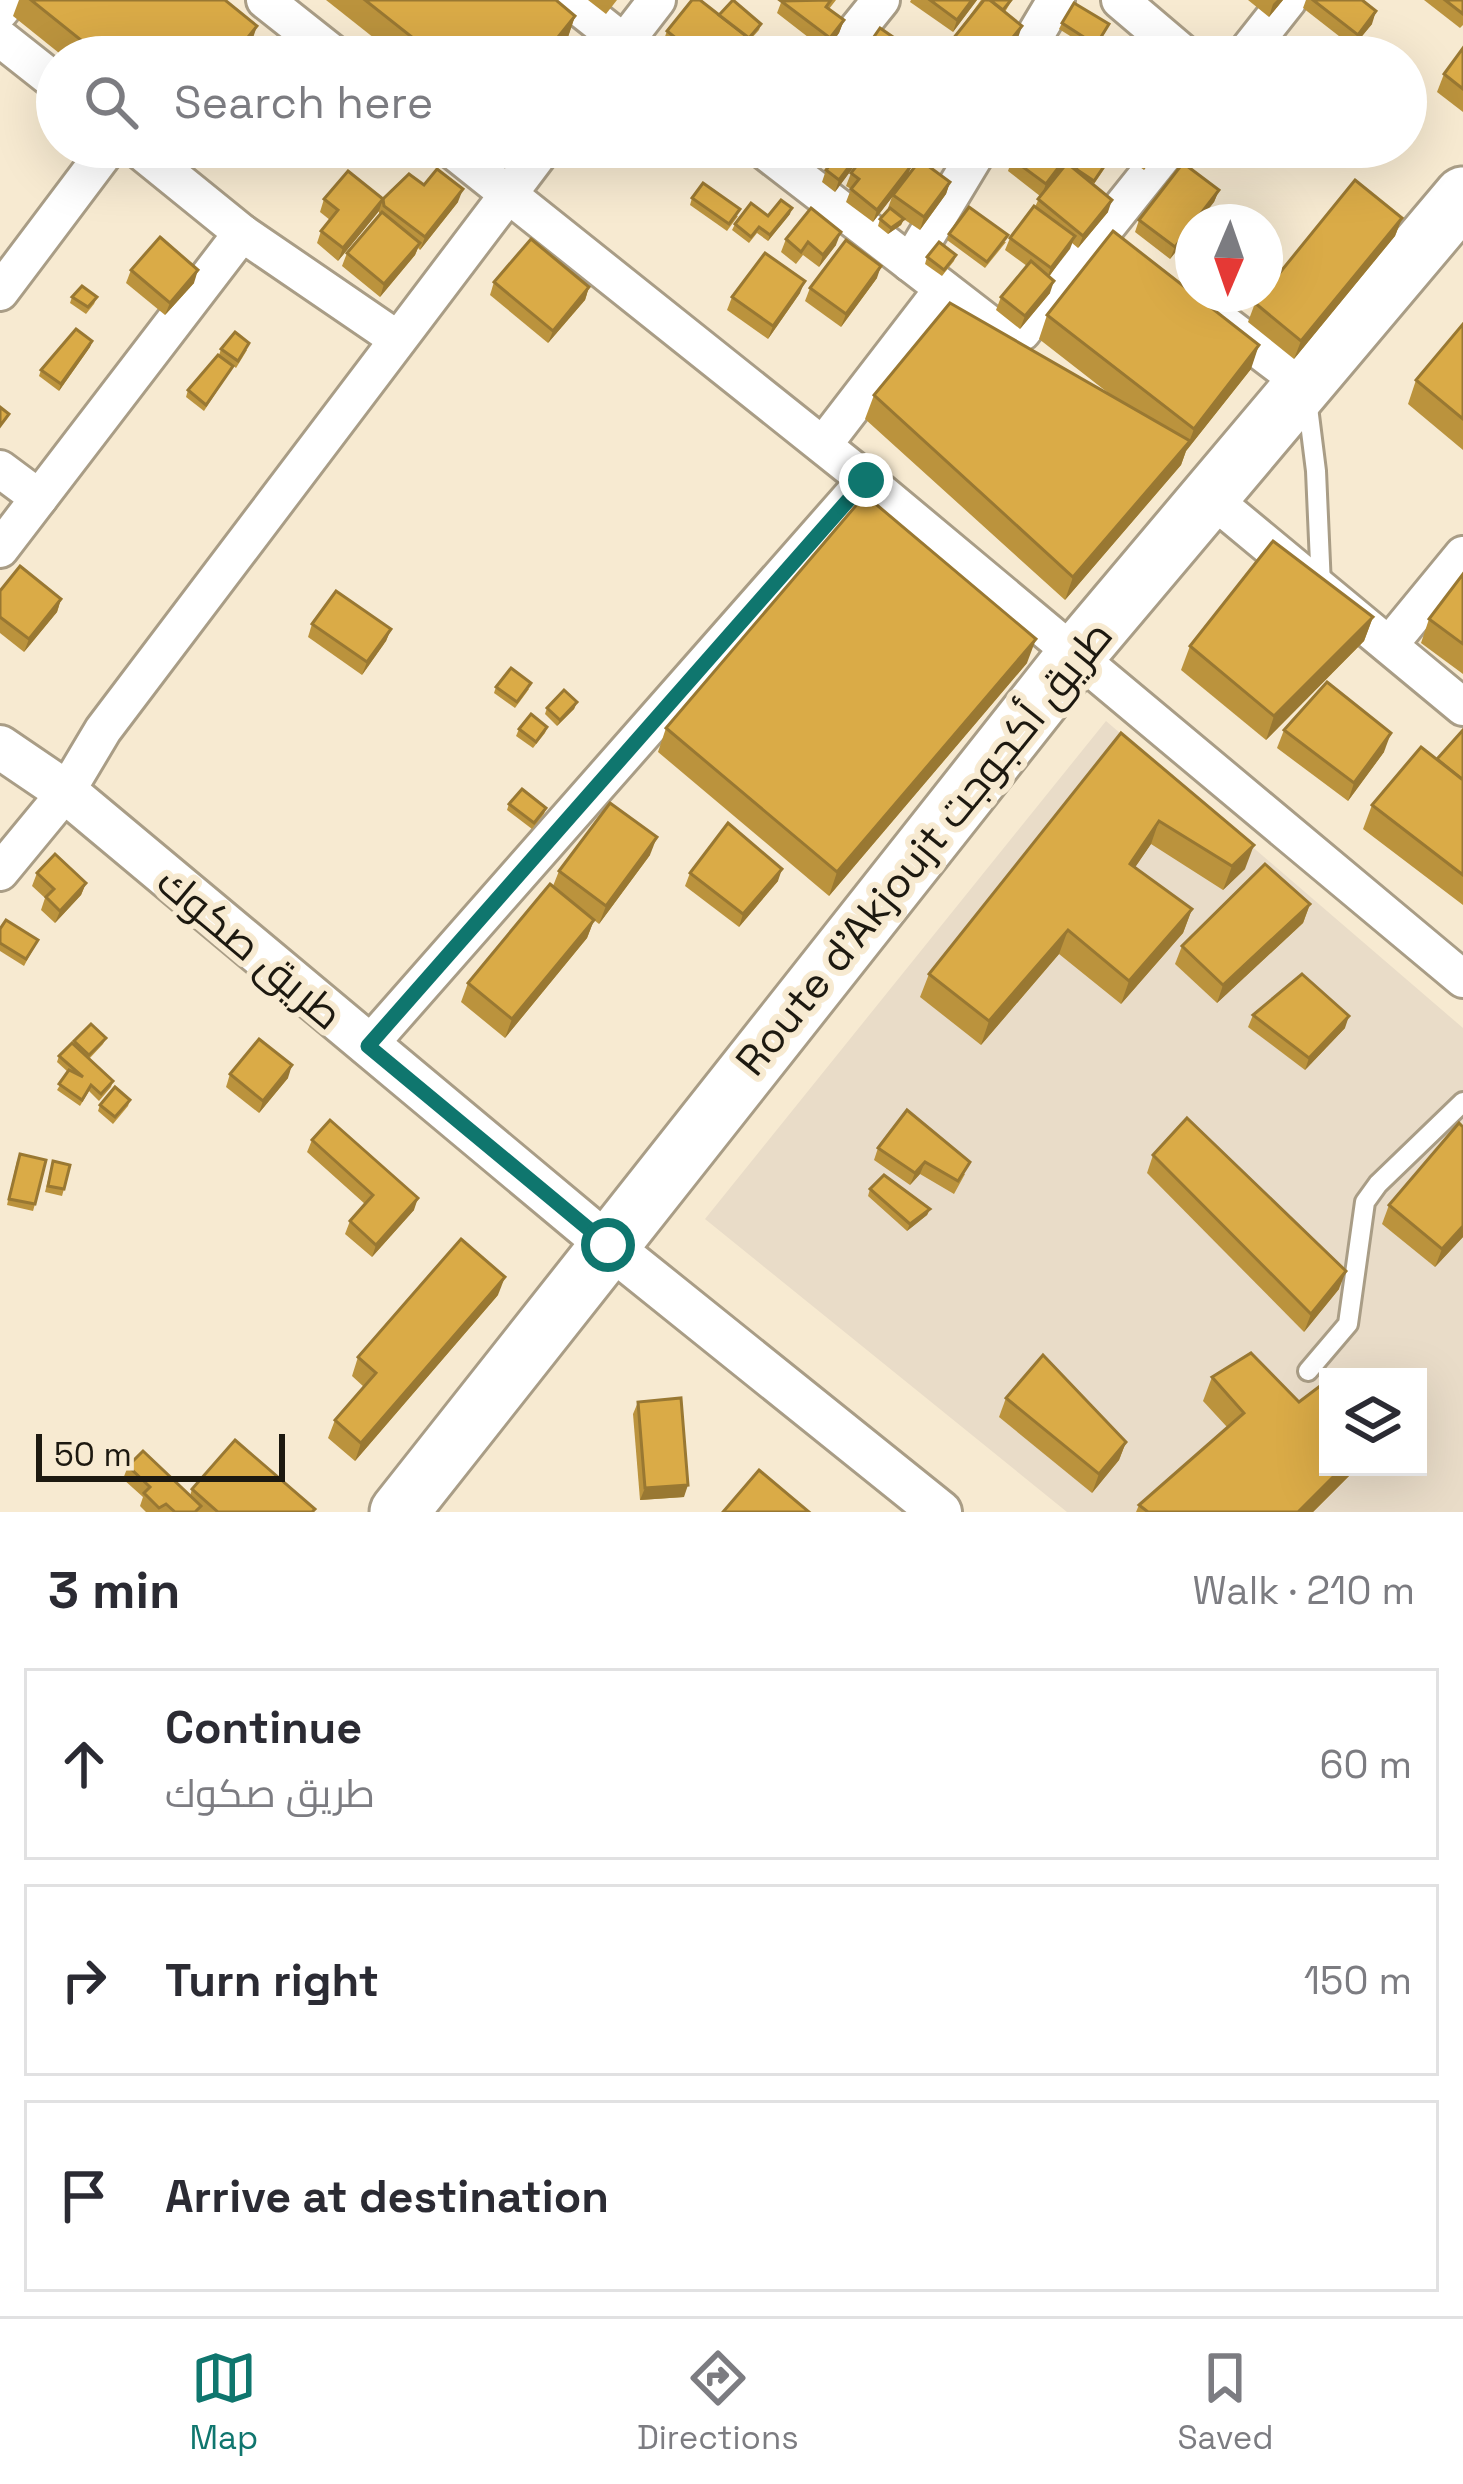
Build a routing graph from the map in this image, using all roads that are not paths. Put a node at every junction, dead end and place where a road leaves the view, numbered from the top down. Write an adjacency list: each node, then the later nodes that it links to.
1 (9, 0): 9 (street)
2 (266, 0): 10 (street)
3 (570, 0): 11 (street)
4 (657, 0): 12 (street)
5 (881, 0): 13 (street)
6 (1056, 0): 14 (street)
7 (1120, 0): 15 (street)
8 (1288, 0): 16 (street)
9 (0, 11)
10 (311, 36)
11 (609, 36)
12 (636, 36)
13 (852, 36)
14 (1035, 36)
15 (1162, 36)
16 (1260, 36)
17 (0, 38): 18 (street)
18 (36, 66)
19 (93, 168): 31 (street)
20 (162, 168): 28 (street)
21 (475, 168): 26 (street)
22 (528, 168): 26 (street)
23 (788, 168): 29 (street)
24 (967, 168): 29 (street)
25 (1157, 168): 30 (street)
26 (508, 194): 33 (street); 35 (street)
27 (1463, 196): 34 (highway, Route d'Akjoujt طريق أكجوجت)
28 (242, 232): 33 (street); 38 (street)
29 (910, 263): 30 (street)
30 (943, 289): 35 (street)
31 (0, 292)
32 (1208, 312): 34 (street)
33 (397, 339): 47 (street)
34 (1305, 385): 39 (highway, Route d'Akjoujt طريق أكجوجت); 42 (lane)
35 (823, 445): 37 (street)
36 (0, 469): 38 (street)
37 (866, 480): 44 (street); 50 (street)
38 (39, 498): 40 (street)
39 (1211, 498): 42 (street); 44 (highway, Route d'Akjoujt طريق أكجوجت)
40 (0, 549)
41 (1463, 555): 43 (street)
42 (1322, 591): 43 (street)
43 (1388, 645): 45 (street)
44 (1076, 656): 49 (street); 52 (highway, Route d'Akjoujt طريق أكجوجت)
45 (1463, 707)
46 (0, 746): 47 (street, طريق صكوك)
47 (66, 792): 48 (street); 50 (street, طريق صكوك)
48 (0, 872)
49 (1463, 979)
50 (368, 1046): 52 (street, طريق صكوك)
51 (1463, 1102): 53 (lane)
52 (608, 1245): 54 (highway, Route d'Akjoujt طريق أكجوجت); 55 (street, طريق صكوك)
53 (1308, 1371)
54 (399, 1512)
55 (940, 1512)

